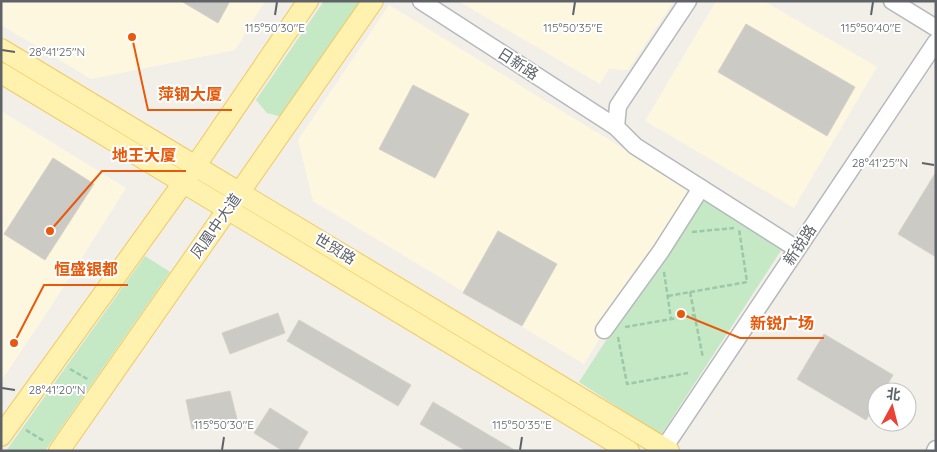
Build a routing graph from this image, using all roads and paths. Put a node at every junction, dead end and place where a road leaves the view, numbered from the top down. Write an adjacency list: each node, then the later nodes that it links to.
1 (308, 1): 11 (main road)
2 (373, 1): 14 (main road, 凤凰中大道)
3 (420, 1): 10 (street, 日新路)
4 (688, 1): 10 (street)
5 (892, 1): 6 (street)
6 (936, 28)
7 (936, 42): 19 (street, 新锐路)
8 (1, 49): 11 (main road, 世贸路)
9 (1, 74): 12 (main road, 世贸路)
10 (616, 127): 13 (street, 日新路)
11 (196, 165): 12 (main road); 14 (main road, 世贸路)
12 (184, 183): 15 (main road, 世贸路); 27 (main road)
13 (701, 188): 16 (street, 日新路); 18 (street)
14 (240, 192): 15 (main road, 凤凰中大道); 31 (main road, 世贸路)
15 (228, 210): 29 (main road, 凤凰中大道); 33 (main road, 世贸路)
16 (760, 225): 17 (path); 19 (street, 日新路)
17 (738, 227): 18 (path); 21 (path)
18 (671, 235): 20 (street)
19 (797, 249): 31 (street, 新锐路)
20 (661, 251): 22 (path); 25 (street)
21 (690, 292): 22 (path); 23 (path)
22 (668, 296): 24 (path)
23 (695, 315): 24 (path); 26 (path)
24 (671, 319): 25 (path)
25 (610, 329): 28 (path)
26 (703, 358)
27 (56, 360): 29 (path); 30 (main road)
28 (688, 373)
29 (103, 388): 32 (main road, 凤凰中大道)
30 (6, 428): 32 (path)
31 (666, 449)
32 (59, 451)
33 (629, 451)

